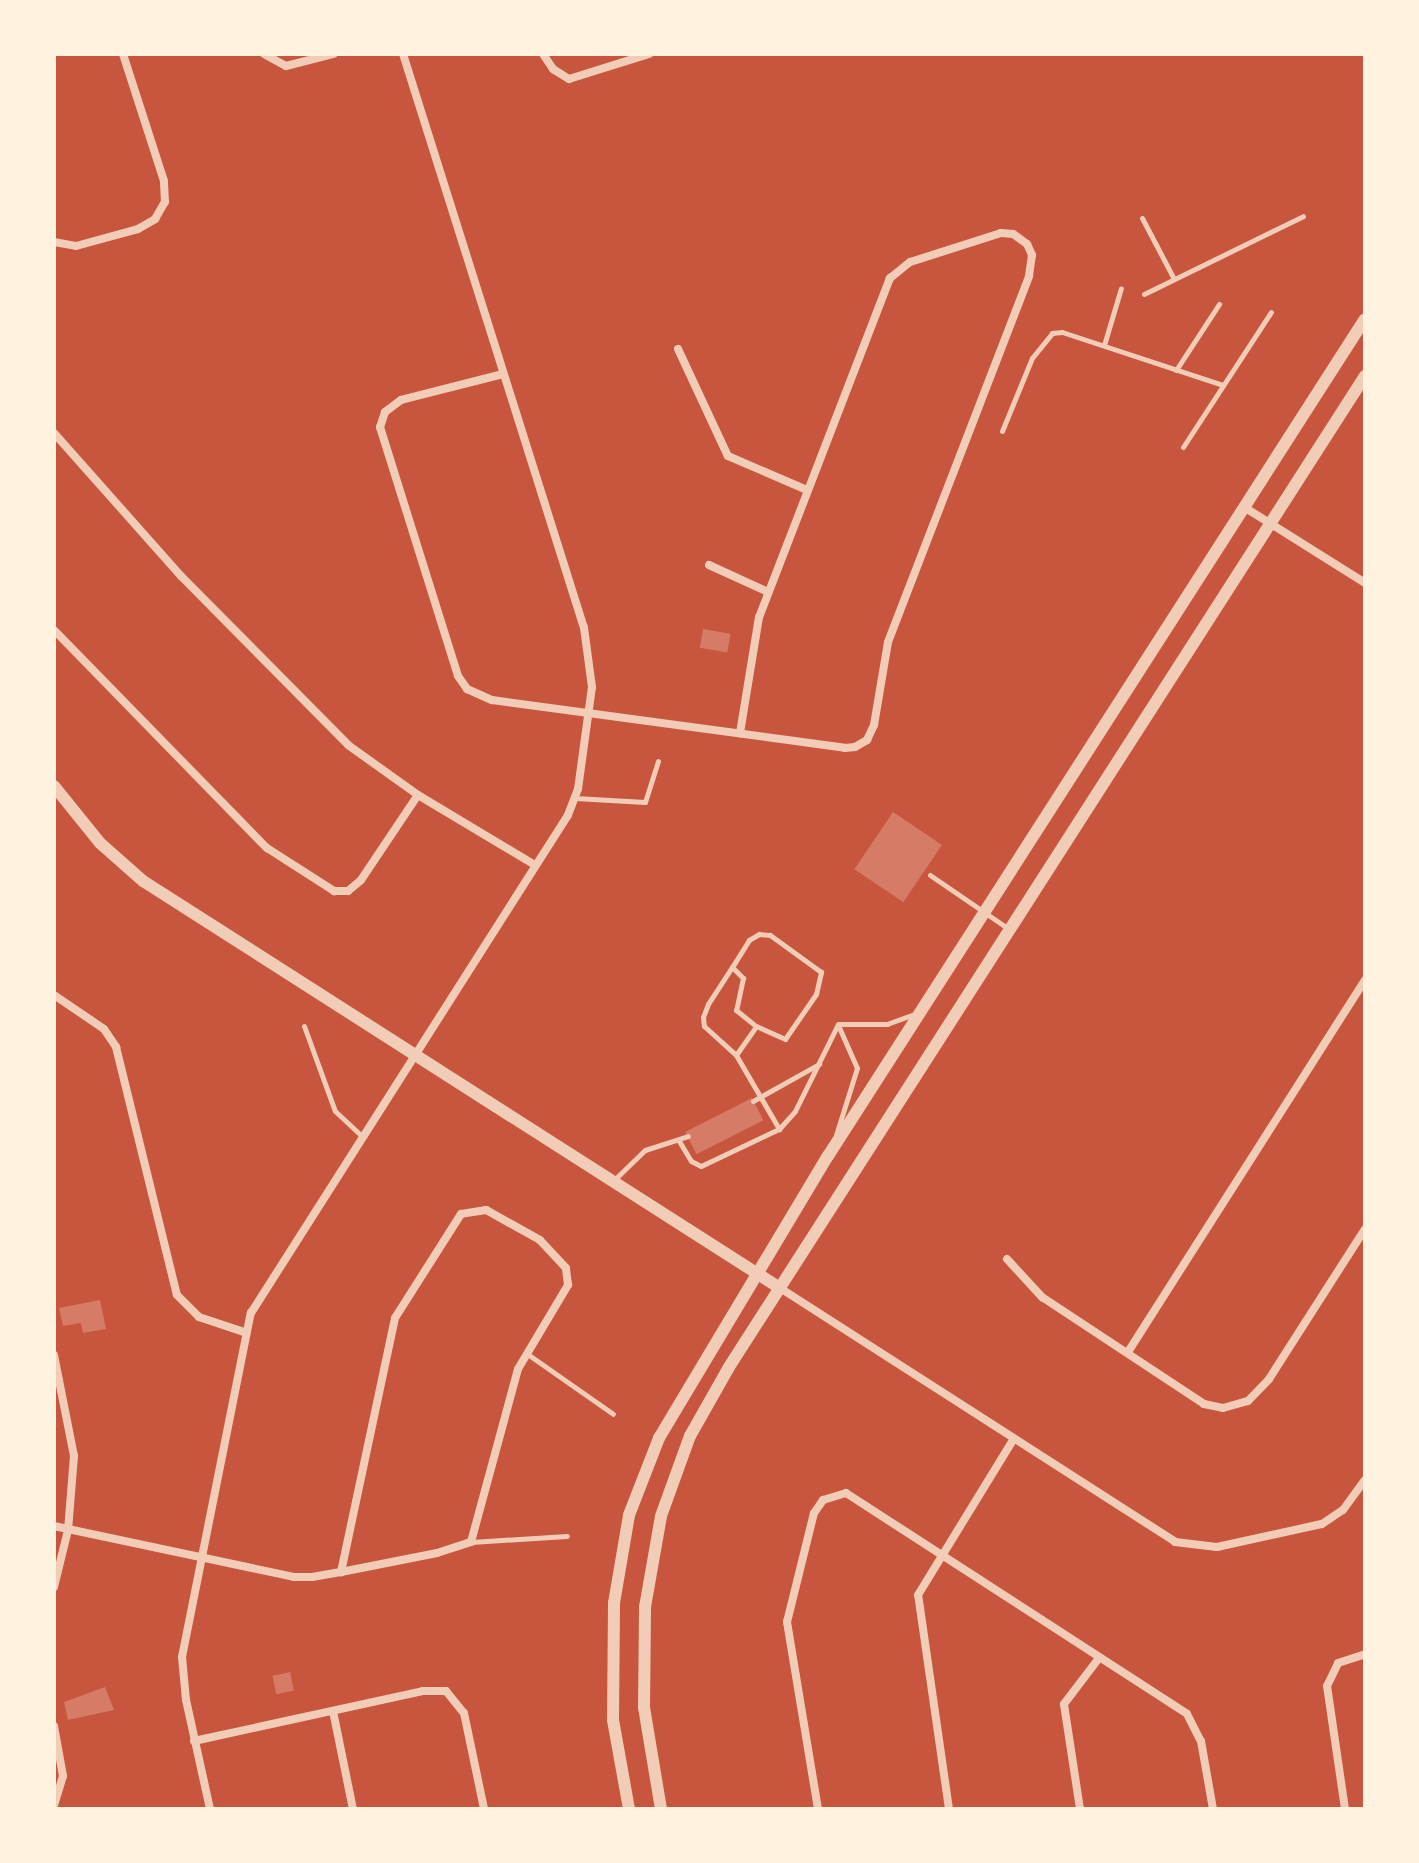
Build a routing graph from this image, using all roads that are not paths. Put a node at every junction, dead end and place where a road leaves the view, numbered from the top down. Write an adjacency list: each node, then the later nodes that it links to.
1 (123, 54): 9 (street)
2 (264, 54): 3 (street)
3 (333, 54)
4 (403, 54): 19 (street)
5 (543, 54): 6 (street)
6 (649, 54)
7 (1303, 216): 10 (lane)
8 (1142, 218): 10 (lane)
9 (54, 242)
10 (1174, 279): 12 (lane)
11 (1121, 288): 16 (lane)
12 (1144, 294)
13 (1219, 304): 18 (lane)
14 (1271, 312): 21 (lane)
15 (1365, 319): 26 (street)
16 (1104, 345): 18 (lane); 22 (lane)
17 (678, 349): 25 (street)
18 (1176, 370): 21 (lane)
19 (503, 374): 32 (street); 32 (street)
20 (1365, 376): 27 (street)
21 (1223, 385): 24 (lane)
22 (1002, 431)
23 (54, 433): 36 (street)
24 (1183, 447)
25 (807, 490): 30 (street); 33 (street)
26 (1244, 507): 27 (street); 40 (street)
27 (1272, 524): 29 (street); 41 (street)
28 (709, 565): 30 (street)
29 (1365, 583)
30 (768, 592): 33 (street)
31 (54, 630): 36 (street)
32 (588, 714): 33 (street); 37 (street)
33 (740, 733)
34 (658, 761): 37 (lane)
35 (54, 786): 49 (street)
36 (418, 795): 38 (street)
37 (575, 798): 38 (street)
38 (535, 865): 49 (street)
39 (930, 875): 40 (lane)
40 (984, 913): 41 (lane); 45 (street)
41 (1010, 929): 63 (street)
42 (732, 967): 48 (lane); 48 (lane); 50 (lane)
43 (1365, 980): 65 (street)
44 (54, 995): 64 (street)
45 (920, 1012): 46 (lane); 58 (street)
46 (838, 1024): 51 (lane); 58 (lane)
47 (304, 1026): 55 (lane)
48 (756, 1026): 50 (lane)
49 (413, 1054): 55 (street); 59 (street)
50 (736, 1055): 52 (lane)
51 (820, 1064): 52 (lane); 54 (lane)
52 (762, 1095): 53 (lane); 54 (lane)
53 (753, 1101)
54 (779, 1129): 57 (lane)
55 (362, 1136): 64 (street)
56 (688, 1136): 57 (lane)
57 (679, 1141): 59 (lane)
58 (828, 1156): 62 (street)
59 (613, 1181): 62 (street)
60 (1365, 1229): 65 (street)
61 (1007, 1259): 65 (street)
62 (755, 1272): 63 (street); 88 (street)
63 (780, 1288): 69 (street); 89 (street)
64 (244, 1332): 76 (street)
65 (1128, 1352)
66 (525, 1353): 68 (lane); 74 (street); 77 (street)
67 (54, 1355): 72 (street)
68 (613, 1414)
69 (1013, 1440): 70 (street); 75 (street)
70 (1365, 1480)
71 (54, 1526): 72 (street)
72 (68, 1530): 76 (street); 78 (street)
73 (567, 1536): 74 (lane)
74 (471, 1542): 77 (street)
75 (941, 1551): 80 (street); 90 (street); 91 (street)
76 (200, 1556): 77 (street); 83 (street)
77 (341, 1572)
78 (54, 1587)
79 (1365, 1654): 94 (street)
80 (1099, 1658): 92 (street); 93 (street)
81 (333, 1711): 83 (street); 86 (street); 87 (street)
82 (54, 1726): 84 (street)
83 (194, 1741): 85 (street)
84 (54, 1806)
85 (210, 1809)
86 (353, 1809)
87 (484, 1809)
88 (629, 1809)
89 (661, 1809)
90 (818, 1809)
91 (949, 1809)
92 (1080, 1809)
93 (1213, 1809)
94 (1345, 1809)

